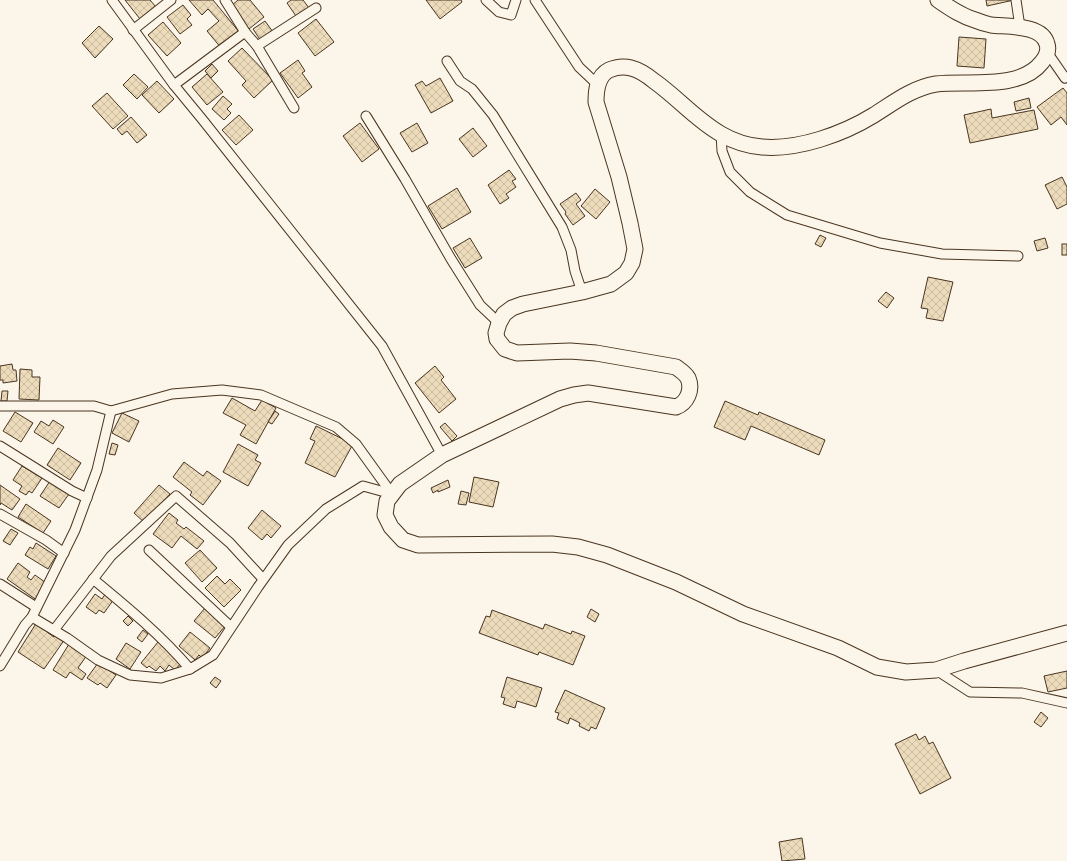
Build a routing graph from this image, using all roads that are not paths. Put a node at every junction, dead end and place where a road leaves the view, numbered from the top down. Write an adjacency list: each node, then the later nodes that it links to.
1 (112, 0): 11 (street)
2 (171, 0): 11 (street)
3 (225, 0): 12 (street)
4 (486, 0): 5 (street)
5 (516, 0)
6 (535, 0): 18 (street)
7 (1016, 0): 10 (street)
8 (945, 2): 10 (main road)
9 (316, 8): 13 (street)
10 (1020, 27): 14 (main road)
11 (133, 30): 17 (street)
12 (245, 32): 13 (street); 17 (street)
13 (257, 46): 19 (street)
14 (1047, 52): 16 (street); 21 (main road)
15 (447, 61): 23 (street)
16 (1066, 78)
17 (174, 85): 28 (street)
18 (598, 85): 21 (main road); 23 (main road)
19 (294, 108)
20 (366, 116): 24 (street)
21 (721, 134): 22 (street)
22 (1018, 256)
23 (582, 292): 24 (main road)
24 (499, 323): 28 (main road)
25 (0, 406): 26 (street)
26 (111, 411): 29 (street); 30 (street)
27 (0, 446): 30 (street)
28 (442, 455): 29 (main road)
29 (392, 494): 35 (street); 45 (main road)
30 (87, 498): 33 (street)
31 (0, 514): 33 (street)
32 (148, 550): 39 (street)
33 (64, 552): 37 (street)
34 (93, 579): 35 (street); 40 (street); 44 (street)
35 (264, 579): 39 (street)
36 (0, 584): 37 (street)
37 (36, 607): 38 (street)
38 (32, 617): 40 (street); 42 (street)
39 (231, 627): 44 (street)
40 (54, 630): 44 (street)
41 (1067, 633): 45 (main road)
42 (3, 654): 43 (street)
43 (0, 666)
44 (190, 669)
45 (936, 670): 46 (street)
46 (1067, 703)

